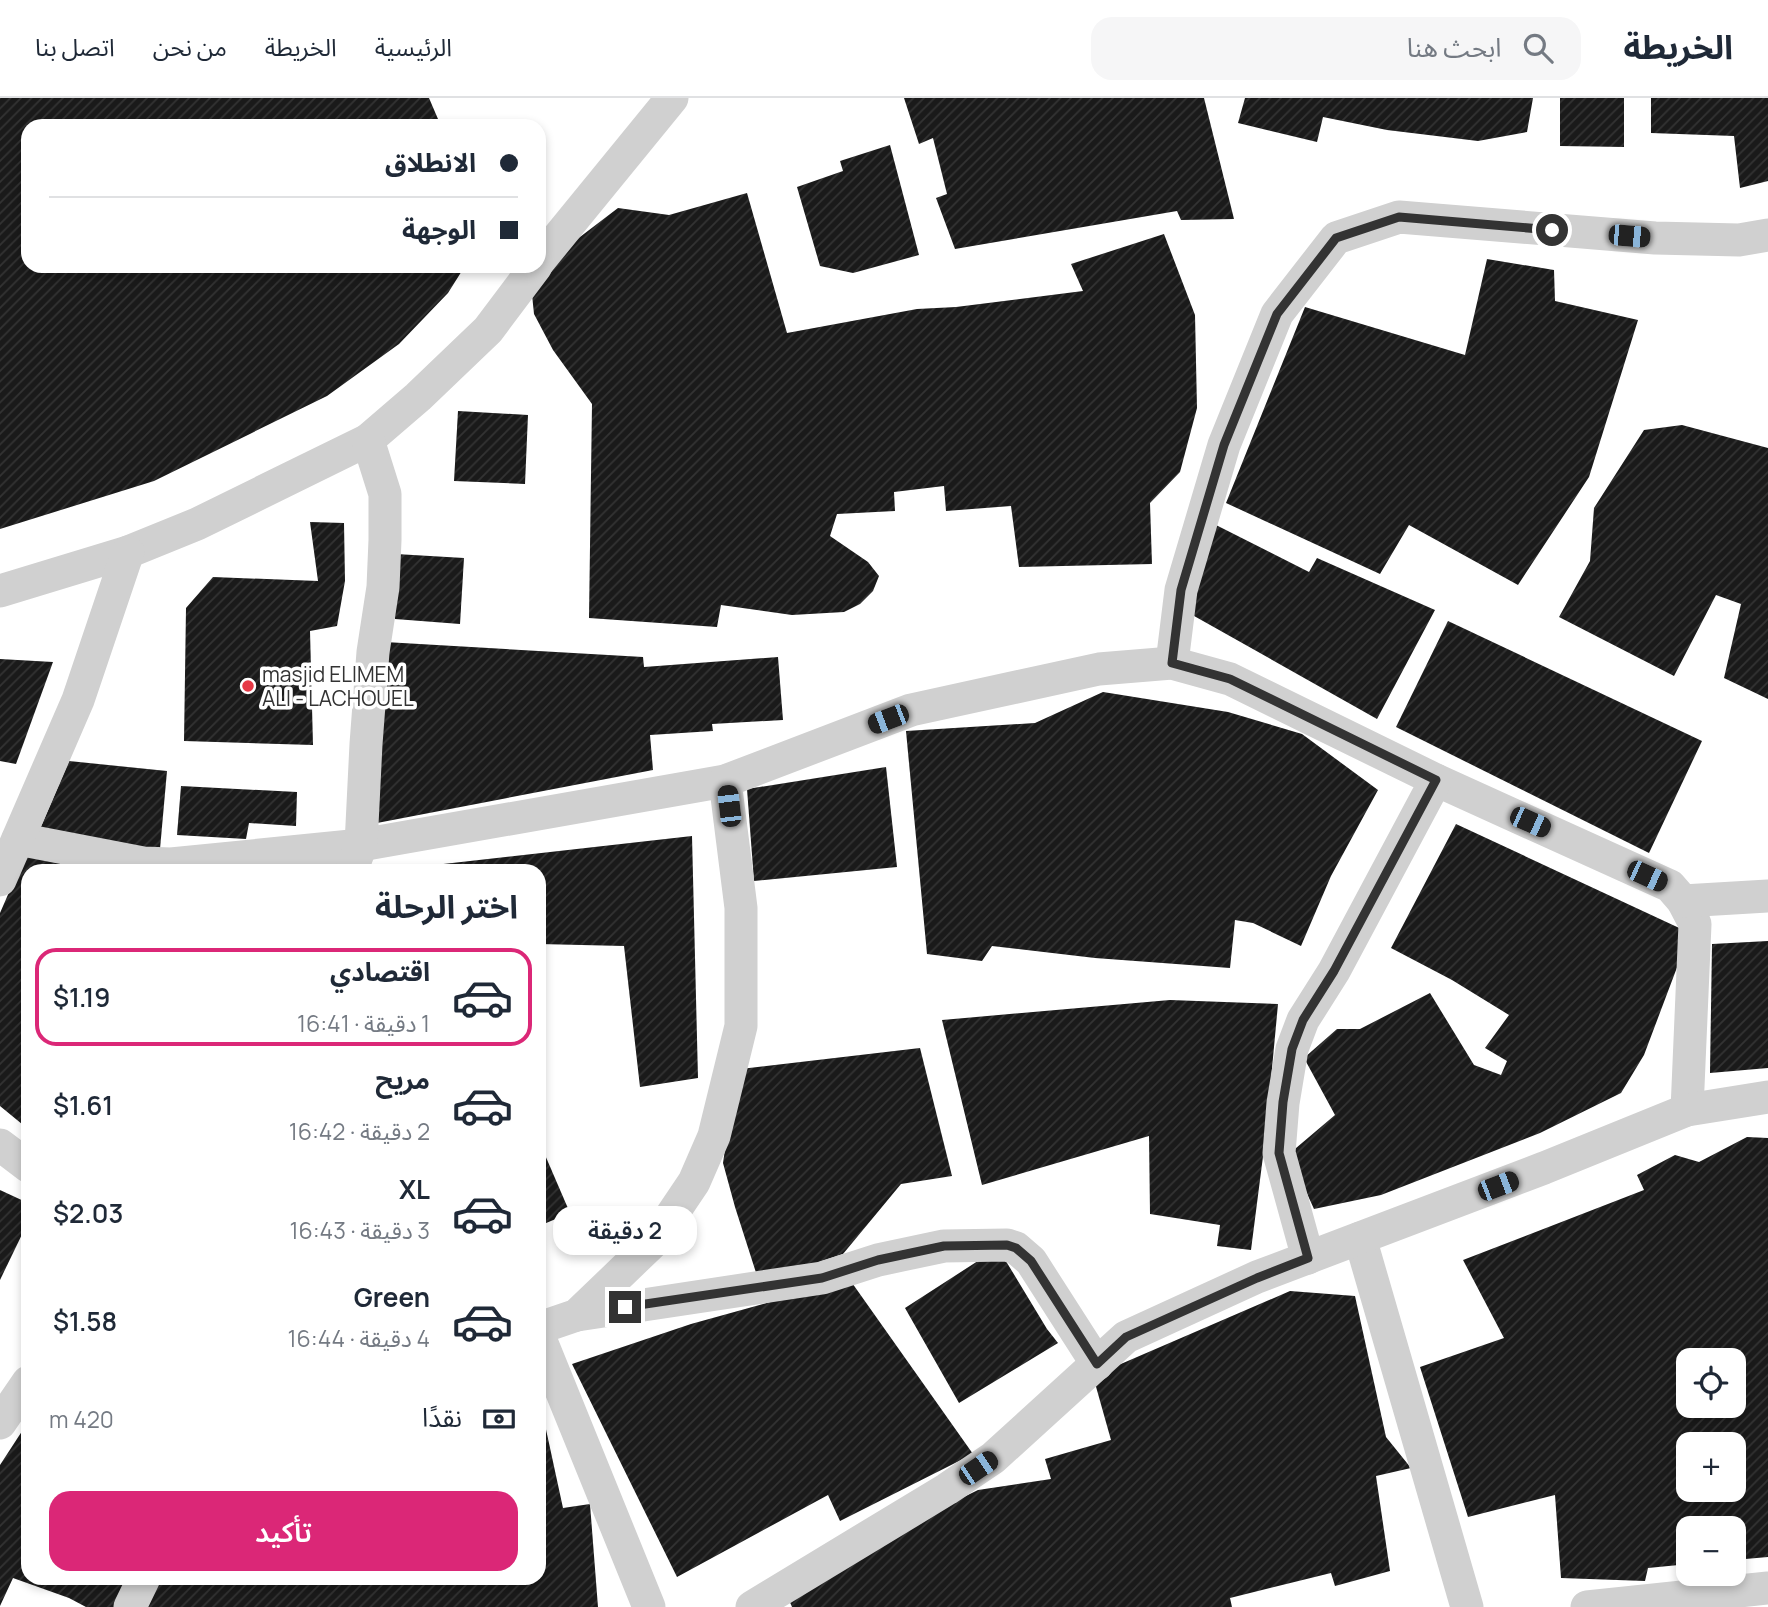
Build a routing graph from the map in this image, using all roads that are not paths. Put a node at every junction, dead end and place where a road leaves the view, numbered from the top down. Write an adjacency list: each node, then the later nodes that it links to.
1 (672, 98): 3 (street)
2 (1768, 236): 8 (street)
3 (546, 252)
4 (531, 273): 5 (street)
5 (369, 440): 6 (street); 12 (street)
6 (128, 552): 7 (street); 11 (street)
7 (0, 591)
8 (1172, 663): 9 (street); 10 (street)
9 (1436, 780): 15 (street); 21 (street)
10 (726, 781): 12 (street); 22 (street)
11 (18, 839): 12 (street); 13 (street)
12 (356, 858)
13 (0, 880)
14 (1768, 896): 15 (street)
15 (1683, 901): 17 (street)
16 (1768, 1097): 17 (street)
17 (1686, 1110): 20 (street)
18 (0, 1144): 19 (street)
19 (21, 1160)
20 (1360, 1238): 21 (street); 33 (street)
21 (1308, 1258): 25 (street)
22 (577, 1315): 23 (street); 25 (street)
23 (546, 1326)
24 (546, 1353): 31 (street)
25 (1097, 1364): 32 (street)
26 (21, 1392): 27 (street)
27 (0, 1423)
28 (141, 1585): 30 (street)
29 (1768, 1588): 34 (street)
30 (130, 1607)
31 (649, 1607)
32 (752, 1607)
33 (1467, 1607)
34 (1587, 1607)

